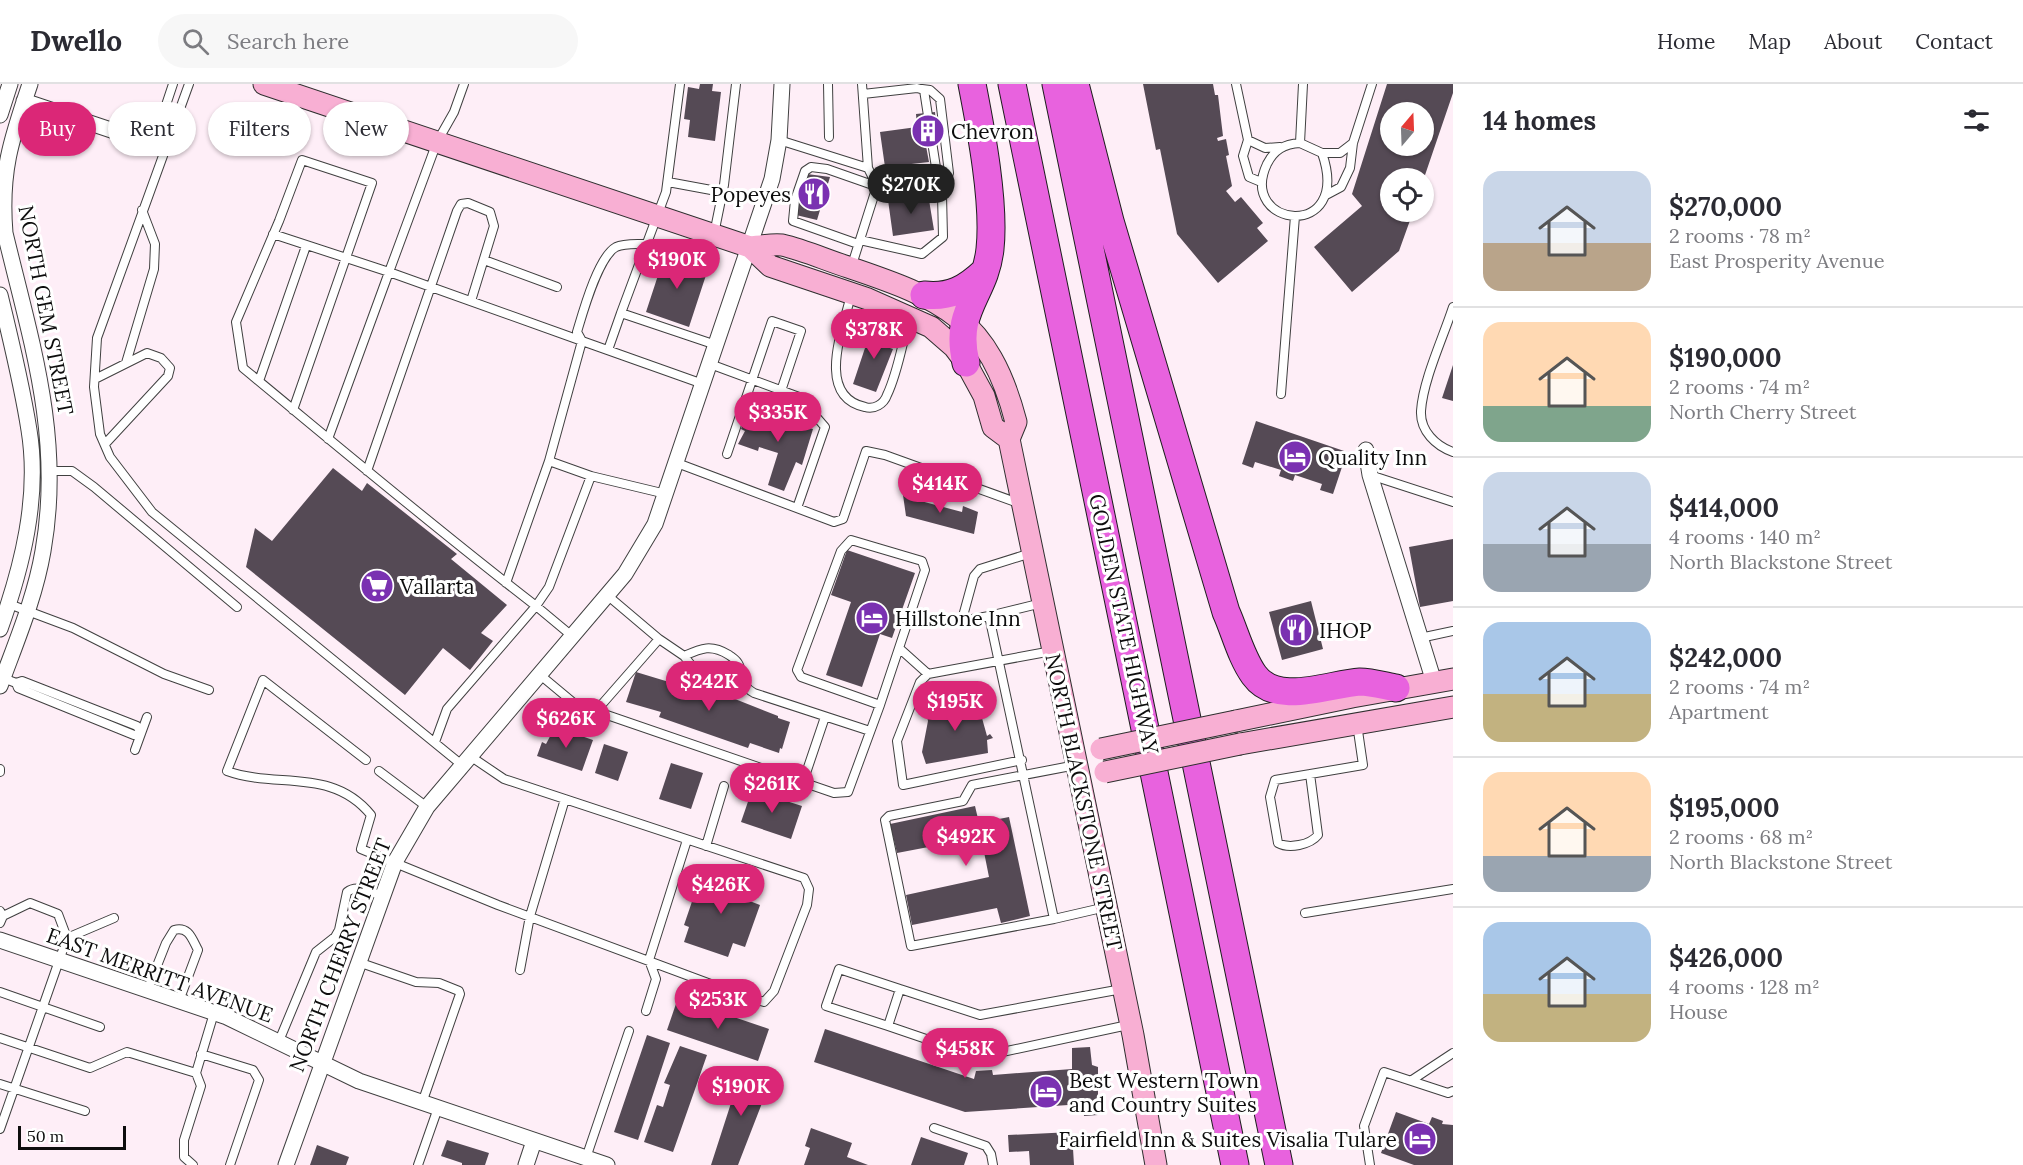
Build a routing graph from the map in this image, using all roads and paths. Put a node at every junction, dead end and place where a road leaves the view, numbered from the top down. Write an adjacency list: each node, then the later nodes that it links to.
1 (10, 84): 23 (street)
2 (30, 84): 21 (street, NORTH GEM STREET)
3 (173, 84): 22 (lane)
4 (189, 84): 41 (lane)
5 (264, 84): 28 (main road)
6 (464, 84): 28 (lane)
7 (680, 84): 34 (lane)
8 (736, 84): 38 (lane)
9 (782, 84): 26 (street, NORTH CHERRY STREET)
10 (828, 84): 25 (lane)
11 (862, 84): 20 (lane)
12 (972, 84): 53 (highway)
13 (1012, 84): 195 (highway, GOLDEN STATE HIGHWAY)
14 (1056, 84): 196 (highway, GOLDEN STATE HIGHWAY)
15 (1075, 84): 116 (highway)
16 (1236, 84): 27 (lane)
17 (1303, 84): 29 (lane)
18 (1372, 84): 30 (lane)
19 (922, 88): 20 (lane); 37 (lane); 39 (lane)
20 (863, 94): 33 (lane)
21 (24, 101): 24 (street); 85 (street, NORTH GEM STREET)
22 (167, 102)
23 (0, 115)
24 (108, 129)
25 (829, 137)
26 (779, 140): 33 (lane); 49 (street, NORTH CHERRY STREET)
27 (1248, 140): 31 (lane); 35 (lane)
28 (437, 142): 42 (main road); 54 (lane)
29 (1300, 143): 31 (lane); 32 (lane)
30 (1353, 143): 32 (lane); 40 (lane)
31 (1280, 147): 35 (lane)
32 (1322, 153): 40 (lane)
33 (868, 168): 36 (lane)
34 (668, 182): 38 (lane); 42 (lane)
35 (1261, 182): 43 (lane)
36 (878, 186): 37 (lane); 46 (lane); 46 (lane)
37 (934, 188): 39 (lane)
38 (722, 192): 45 (lane)
39 (942, 195): 46 (lane)
40 (1326, 195): 43 (lane)
41 (141, 210): 67 (lane); 70 (lane)
42 (656, 216): 45 (main road); 47 (lane)
43 (1295, 216): 75 (lane)
44 (273, 234): 48 (lane); 50 (lane); 72 (lane)
45 (714, 235): 49 (main road)
46 (859, 242): 52 (lane)
47 (645, 244): 62 (lane); 64 (lane)
48 (306, 246): 50 (lane); 72 (lane)
49 (750, 247): 52 (main road); 57 (main road); 65 (street, NORTH CHERRY STREET)
50 (346, 260): 54 (lane); 76 (lane)
51 (484, 260): 55 (lane); 56 (lane); 59 (lane)
52 (850, 268): 60 (main road)
53 (986, 270): 60 (highway); 63 (highway)
54 (389, 272): 55 (lane); 77 (lane)
55 (429, 286): 59 (lane); 86 (lane)
56 (556, 287)
57 (851, 293): 60 (main road); 60 (lane)
58 (0, 295): 97 (street, NORTH GEM STREET)
59 (471, 301): 64 (lane)
60 (916, 305): 63 (main road, NORTH BLACKSTONE STREET); 68 (main road, NORTH BLACKSTONE STREET)
61 (1453, 307): 81 (lane)
62 (621, 313): 65 (lane); 66 (lane)
63 (964, 321): 68 (highway); 78 (main road, NORTH BLACKSTONE STREET)
64 (582, 341): 66 (lane); 83 (lane)
65 (717, 345): 69 (street, NORTH CHERRY STREET)
66 (608, 350): 73 (lane)
67 (126, 363): 70 (lane); 79 (lane)
68 (966, 363): 78 (main road, NORTH BLACKSTONE STREET)
69 (710, 364): 71 (lane); 73 (street, NORTH CHERRY STREET)
70 (94, 379): 79 (lane)
71 (753, 380): 74 (lane); 74 (lane); 82 (lane)
72 (258, 381): 76 (lane)
73 (704, 384): 84 (street, NORTH CHERRY STREET)
74 (781, 391): 92 (lane)
75 (1281, 394)
76 (294, 410): 77 (lane)
77 (328, 439): 86 (lane)
78 (1009, 439): 91 (main road, NORTH BLACKSTONE STREET)
79 (105, 444): 127 (lane)
80 (1365, 450): 87 (street)
81 (1453, 452)
82 (727, 454)
83 (549, 461): 88 (lane); 94 (lane)
84 (677, 463): 89 (street, NORTH CHERRY STREET); 92 (lane)
85 (50, 471): 99 (lane); 100 (street, NORTH GEM STREET)
86 (367, 471): 94 (lane)
87 (1370, 475): 90 (lane); 105 (street)
88 (591, 476): 89 (lane); 98 (lane)
89 (666, 494): 95 (street, NORTH CHERRY STREET)
90 (1453, 502)
91 (1023, 505): 92 (lane); 93 (main road, NORTH BLACKSTONE STREET)
92 (797, 508)
93 (1033, 552): 96 (main road, NORTH BLACKSTONE STREET); 101 (lane)
94 (506, 583): 98 (lane)
95 (607, 595): 104 (street, NORTH CHERRY STREET); 106 (lane)
96 (1043, 603): 101 (lane); 108 (main road, NORTH BLACKSTONE STREET)
97 (9, 604): 100 (lane); 102 (street, NORTH GEM STREET)
98 (536, 606): 104 (lane); 127 (lane)
99 (237, 607)
100 (27, 612): 114 (street, NORTH GEM STREET); 117 (lane)
101 (989, 616): 110 (lane)
102 (0, 629)
103 (1453, 631): 105 (lane)
104 (572, 636): 111 (street, NORTH CHERRY STREET)
105 (1420, 638): 113 (street)
106 (659, 639): 109 (lane); 121 (lane)
107 (899, 648): 112 (lane); 119 (lane); 119 (lane)
108 (1053, 651): 110 (lane); 132 (main road, NORTH BLACKSTONE STREET)
109 (684, 656): 115 (lane); 115 (lane)
110 (999, 661): 112 (lane); 131 (lane)
111 (539, 674): 121 (lane); 130 (street, NORTH CHERRY STREET)
112 (928, 674): 131 (lane)
113 (1443, 681): 116 (main road)
114 (6, 682): 126 (lane)
115 (745, 688): 123 (lane)
116 (1396, 688): 132 (main road, bridge)
117 (209, 690)
118 (1453, 692): 124 (main road)
119 (880, 705): 125 (lane)
120 (1453, 707): 124 (main road)
121 (596, 711): 136 (lane)
122 (147, 717): 126 (lane)
123 (825, 717): 125 (lane); 136 (lane)
124 (1357, 723): 132 (main road, bridge); 135 (lane)
125 (870, 731): 136 (lane)
126 (141, 733): 128 (lane)
127 (435, 742): 130 (lane)
128 (135, 750)
129 (366, 760): 142 (lane)
130 (466, 760): 138 (lane); 139 (street, NORTH CHERRY STREET)
131 (1022, 760): 134 (lane)
132 (1077, 764): 134 (lane); 145 (main road, NORTH BLACKSTONE STREET)
133 (379, 771): 139 (lane)
134 (1025, 774): 150 (lane); 150 (lane)
135 (1311, 774): 135 (lane)
136 (803, 782)
137 (724, 786): 141 (lane)
138 (565, 799): 140 (lane); 148 (lane)
139 (427, 807): 142 (street, NORTH CHERRY STREET)
140 (687, 840): 141 (lane); 153 (lane)
141 (706, 846): 153 (lane)
142 (395, 861): 144 (street, NORTH CHERRY STREET); 148 (lane)
143 (1453, 889): 146 (lane)
144 (382, 896): 155 (street, NORTH CHERRY STREET); 170 (lane)
145 (1106, 907): 150 (lane); 158 (main road, NORTH BLACKSTONE STREET)
146 (1305, 913)
147 (1, 916): 151 (lane)
148 (530, 916): 153 (lane); 156 (lane)
149 (114, 918): 151 (lane)
150 (1054, 919)
151 (67, 939): 154 (lane)
152 (0, 940): 154 (street, EAST MERRITT AVENUE)
153 (649, 960): 163 (lane)
154 (58, 961): 159 (street, EAST MERRITT AVENUE); 162 (lane)
155 (358, 962): 174 (street, NORTH CHERRY STREET); 180 (lane)
156 (520, 970)
157 (900, 989): 158 (lane); 166 (lane); 166 (lane)
158 (1123, 989): 165 (main road, NORTH BLACKSTONE STREET)
159 (147, 991): 161 (street, EAST MERRITT AVENUE); 161 (lane)
160 (0, 992): 162 (lane)
161 (179, 1001): 164 (street, EAST MERRITT AVENUE)
162 (42, 1007): 167 (lane); 171 (lane)
163 (646, 1011)
164 (214, 1013): 170 (street, EAST MERRITT AVENUE); 173 (lane)
165 (1131, 1025): 166 (lane); 194 (main road, NORTH BLACKSTONE STREET)
166 (888, 1026)
167 (100, 1027)
168 (629, 1031): 186 (lane)
169 (0, 1038): 171 (lane)
170 (279, 1041): 174 (street, EAST MERRITT AVENUE)
171 (28, 1047): 175 (lane); 178 (lane)
172 (1453, 1053): 176 (lane)
173 (201, 1054): 175 (lane); 188 (lane)
174 (322, 1063): 180 (street, EAST MERRITT AVENUE); 189 (street, NORTH CHERRY STREET)
175 (196, 1072): 187 (lane)
176 (1412, 1080): 179 (lane); 197 (lane)
177 (0, 1084): 178 (lane)
178 (15, 1089): 182 (lane); 184 (lane)
179 (1453, 1091)
180 (422, 1103): 181 (street, EAST MERRITT AVENUE)
181 (438, 1108): 185 (street, EAST MERRITT AVENUE); 190 (lane)
182 (85, 1111)
183 (934, 1128): 193 (lane)
184 (0, 1129)
185 (534, 1141): 186 (street, EAST MERRITT AVENUE); 191 (street)
186 (586, 1158): 192 (street, EAST MERRITT AVENUE)
187 (193, 1165)
188 (230, 1165)
189 (286, 1165)
190 (418, 1165)
191 (526, 1165)
192 (608, 1165)
193 (993, 1165)
194 (1156, 1165)
195 (1235, 1165)
196 (1279, 1165)
197 (1370, 1165)

